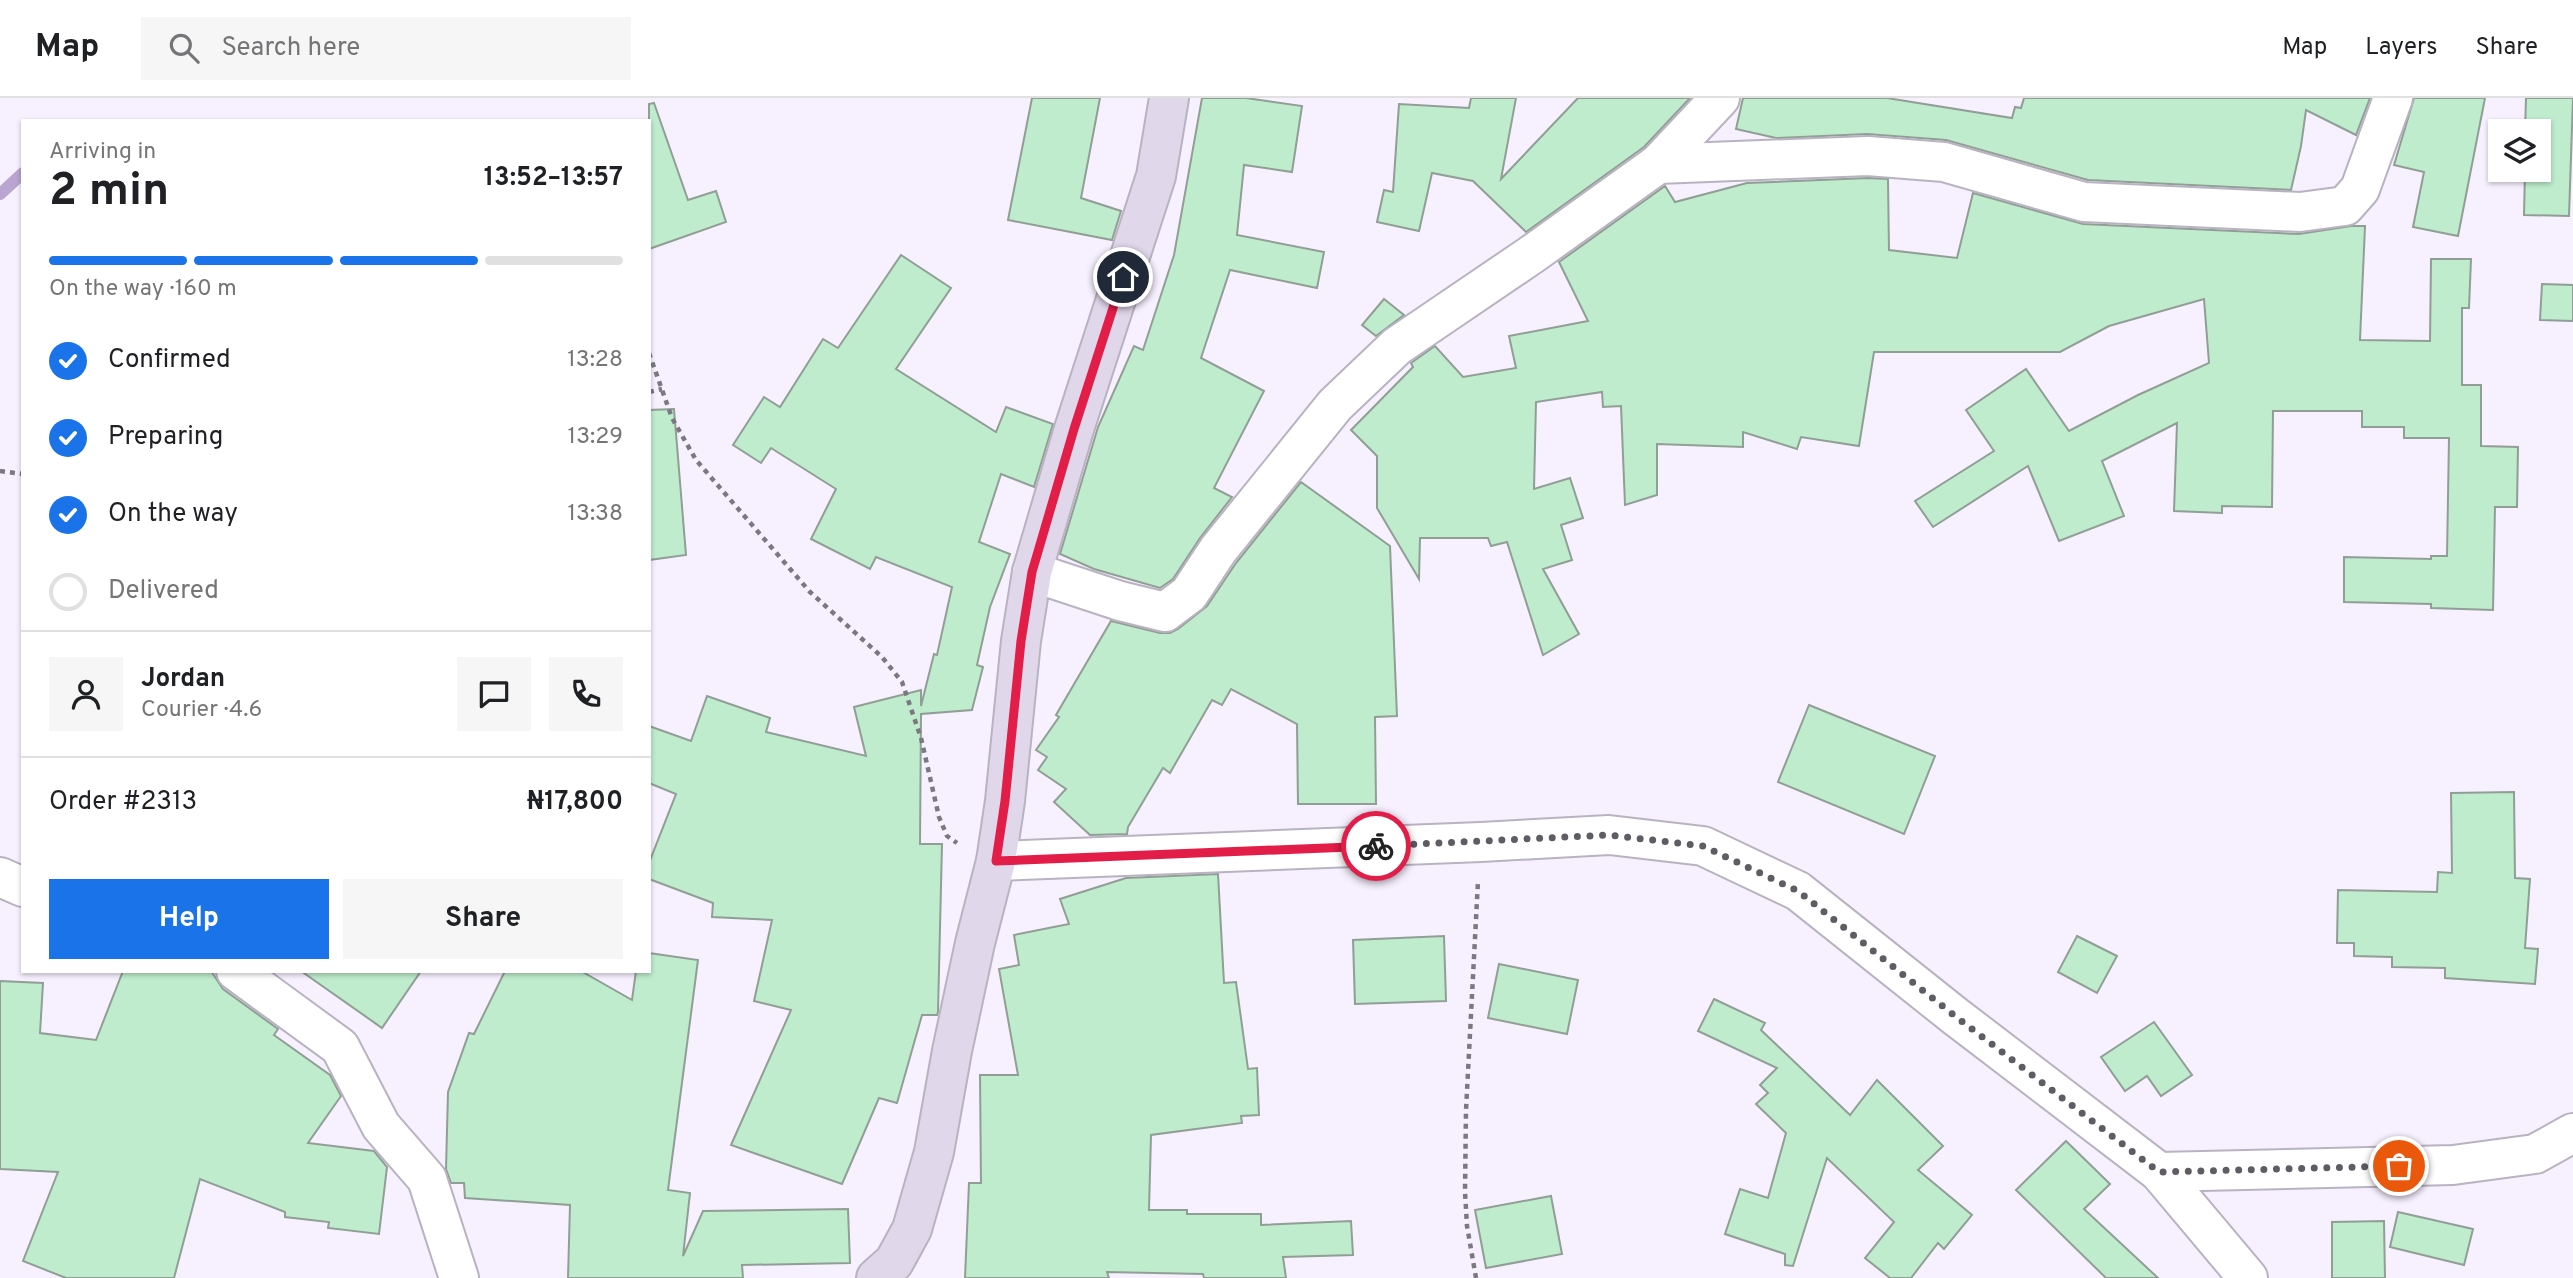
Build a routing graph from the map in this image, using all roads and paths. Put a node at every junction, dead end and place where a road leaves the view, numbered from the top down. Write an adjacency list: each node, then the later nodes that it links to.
1 (1169, 98): 10 (street)
2 (1720, 98): 4 (street)
3 (2393, 98): 4 (street)
4 (1658, 164): 10 (street)
5 (651, 359): 6 (path)
6 (662, 389): 7 (path); 12 (path)
7 (651, 392)
8 (0, 471): 9 (path)
9 (21, 474)
10 (1032, 572): 12 (street)
11 (1481, 842): 12 (street); 17 (street); 20 (path)
12 (996, 861): 18 (street)
13 (0, 877): 14 (street)
14 (21, 886)
15 (239, 973): 19 (street)
16 (2573, 1133): 17 (street)
17 (2159, 1172): 21 (street)
18 (890, 1273)
19 (459, 1278)
20 (1476, 1278)
21 (2248, 1278)

